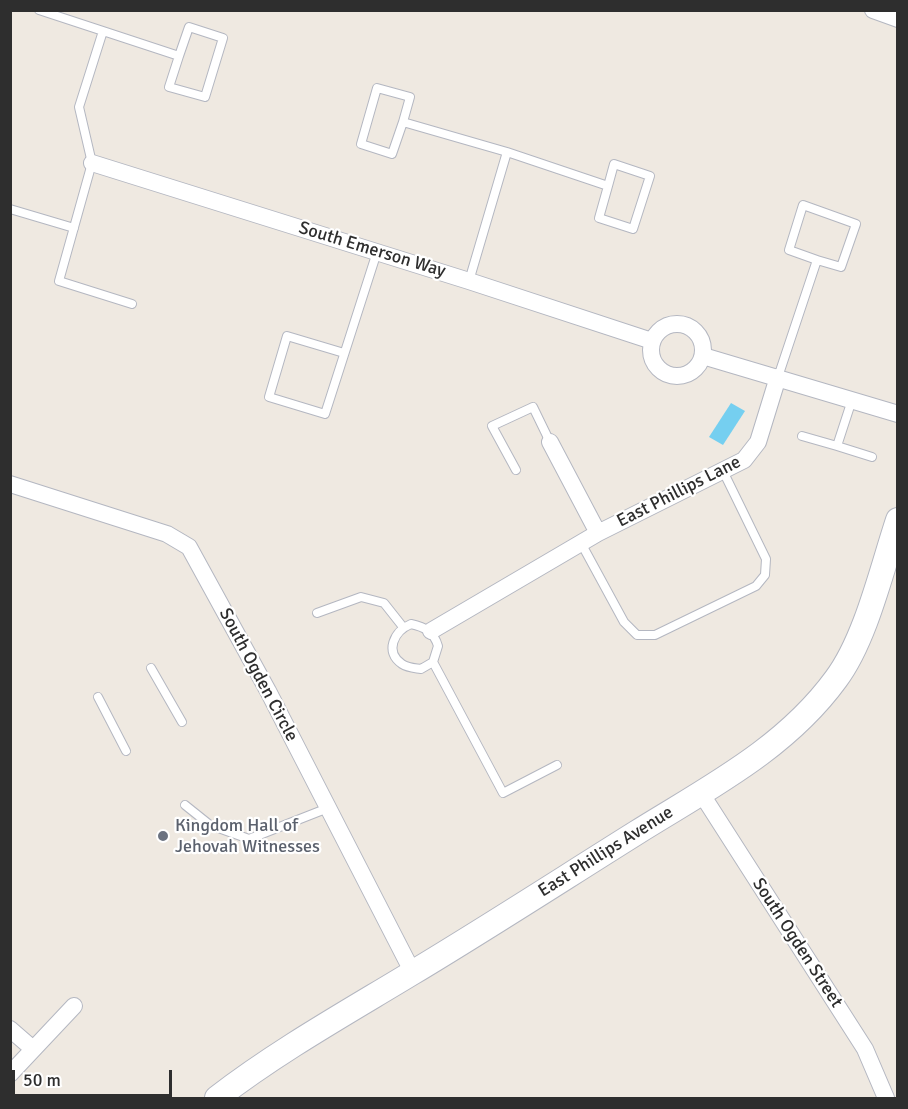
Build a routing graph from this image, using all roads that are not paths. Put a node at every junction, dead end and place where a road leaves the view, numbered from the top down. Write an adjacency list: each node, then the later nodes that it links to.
1 (39, 10): 4 (lane)
2 (873, 10): 3 (street)
3 (897, 19)
4 (103, 31): 5 (lane); 8 (lane)
5 (179, 56): 5 (lane)
6 (403, 122): 6 (lane); 7 (lane)
7 (507, 152): 9 (lane); 14 (lane)
8 (92, 163): 11 (lane); 12 (street, South Emerson Way)
9 (608, 186): 9 (lane)
10 (10, 209): 11 (lane)
11 (74, 228): 15 (lane)
12 (377, 252): 14 (street, South Emerson Way); 17 (lane)
13 (817, 260): 13 (lane); 19 (lane)
14 (469, 281): 16 (street, South Emerson Way)
15 (132, 304)
16 (652, 341): 18 (street); 18 (street)
17 (344, 353): 17 (lane)
18 (703, 356): 19 (street)
19 (778, 377): 20 (street); 27 (street, East Phillips Lane)
20 (852, 400): 21 (street); 24 (lane)
21 (897, 414)
22 (802, 436): 24 (lane)
23 (550, 442): 26 (lane); 30 (street, East Phillips Lane)
24 (837, 446): 25 (lane)
25 (872, 457)
26 (516, 470)
27 (723, 471): 30 (street, East Phillips Lane); 31 (lane)
28 (10, 484): 43 (street, South Ogden Circle)
29 (897, 520): 41 (street, East Phillips Avenue)
30 (598, 533): 31 (street, East Phillips Lane)
31 (581, 543): 34 (street, East Phillips Lane)
32 (317, 613): 33 (lane)
33 (403, 627): 34 (lane); 35 (lane)
34 (431, 631): 35 (lane)
35 (434, 662): 40 (lane)
36 (151, 668): 38 (lane)
37 (98, 697): 39 (lane)
38 (182, 722)
39 (126, 751)
40 (556, 765)
41 (701, 793): 44 (street, East Phillips Avenue); 50 (street, South Ogden Street)
42 (185, 805): 43 (lane)
43 (328, 808): 44 (street, South Ogden Circle)
44 (413, 973): 49 (street, East Phillips Avenue)
45 (74, 1006): 47 (street)
46 (10, 1029): 47 (street)
47 (33, 1049): 48 (street)
48 (10, 1074)
49 (217, 1098)
50 (886, 1098)

